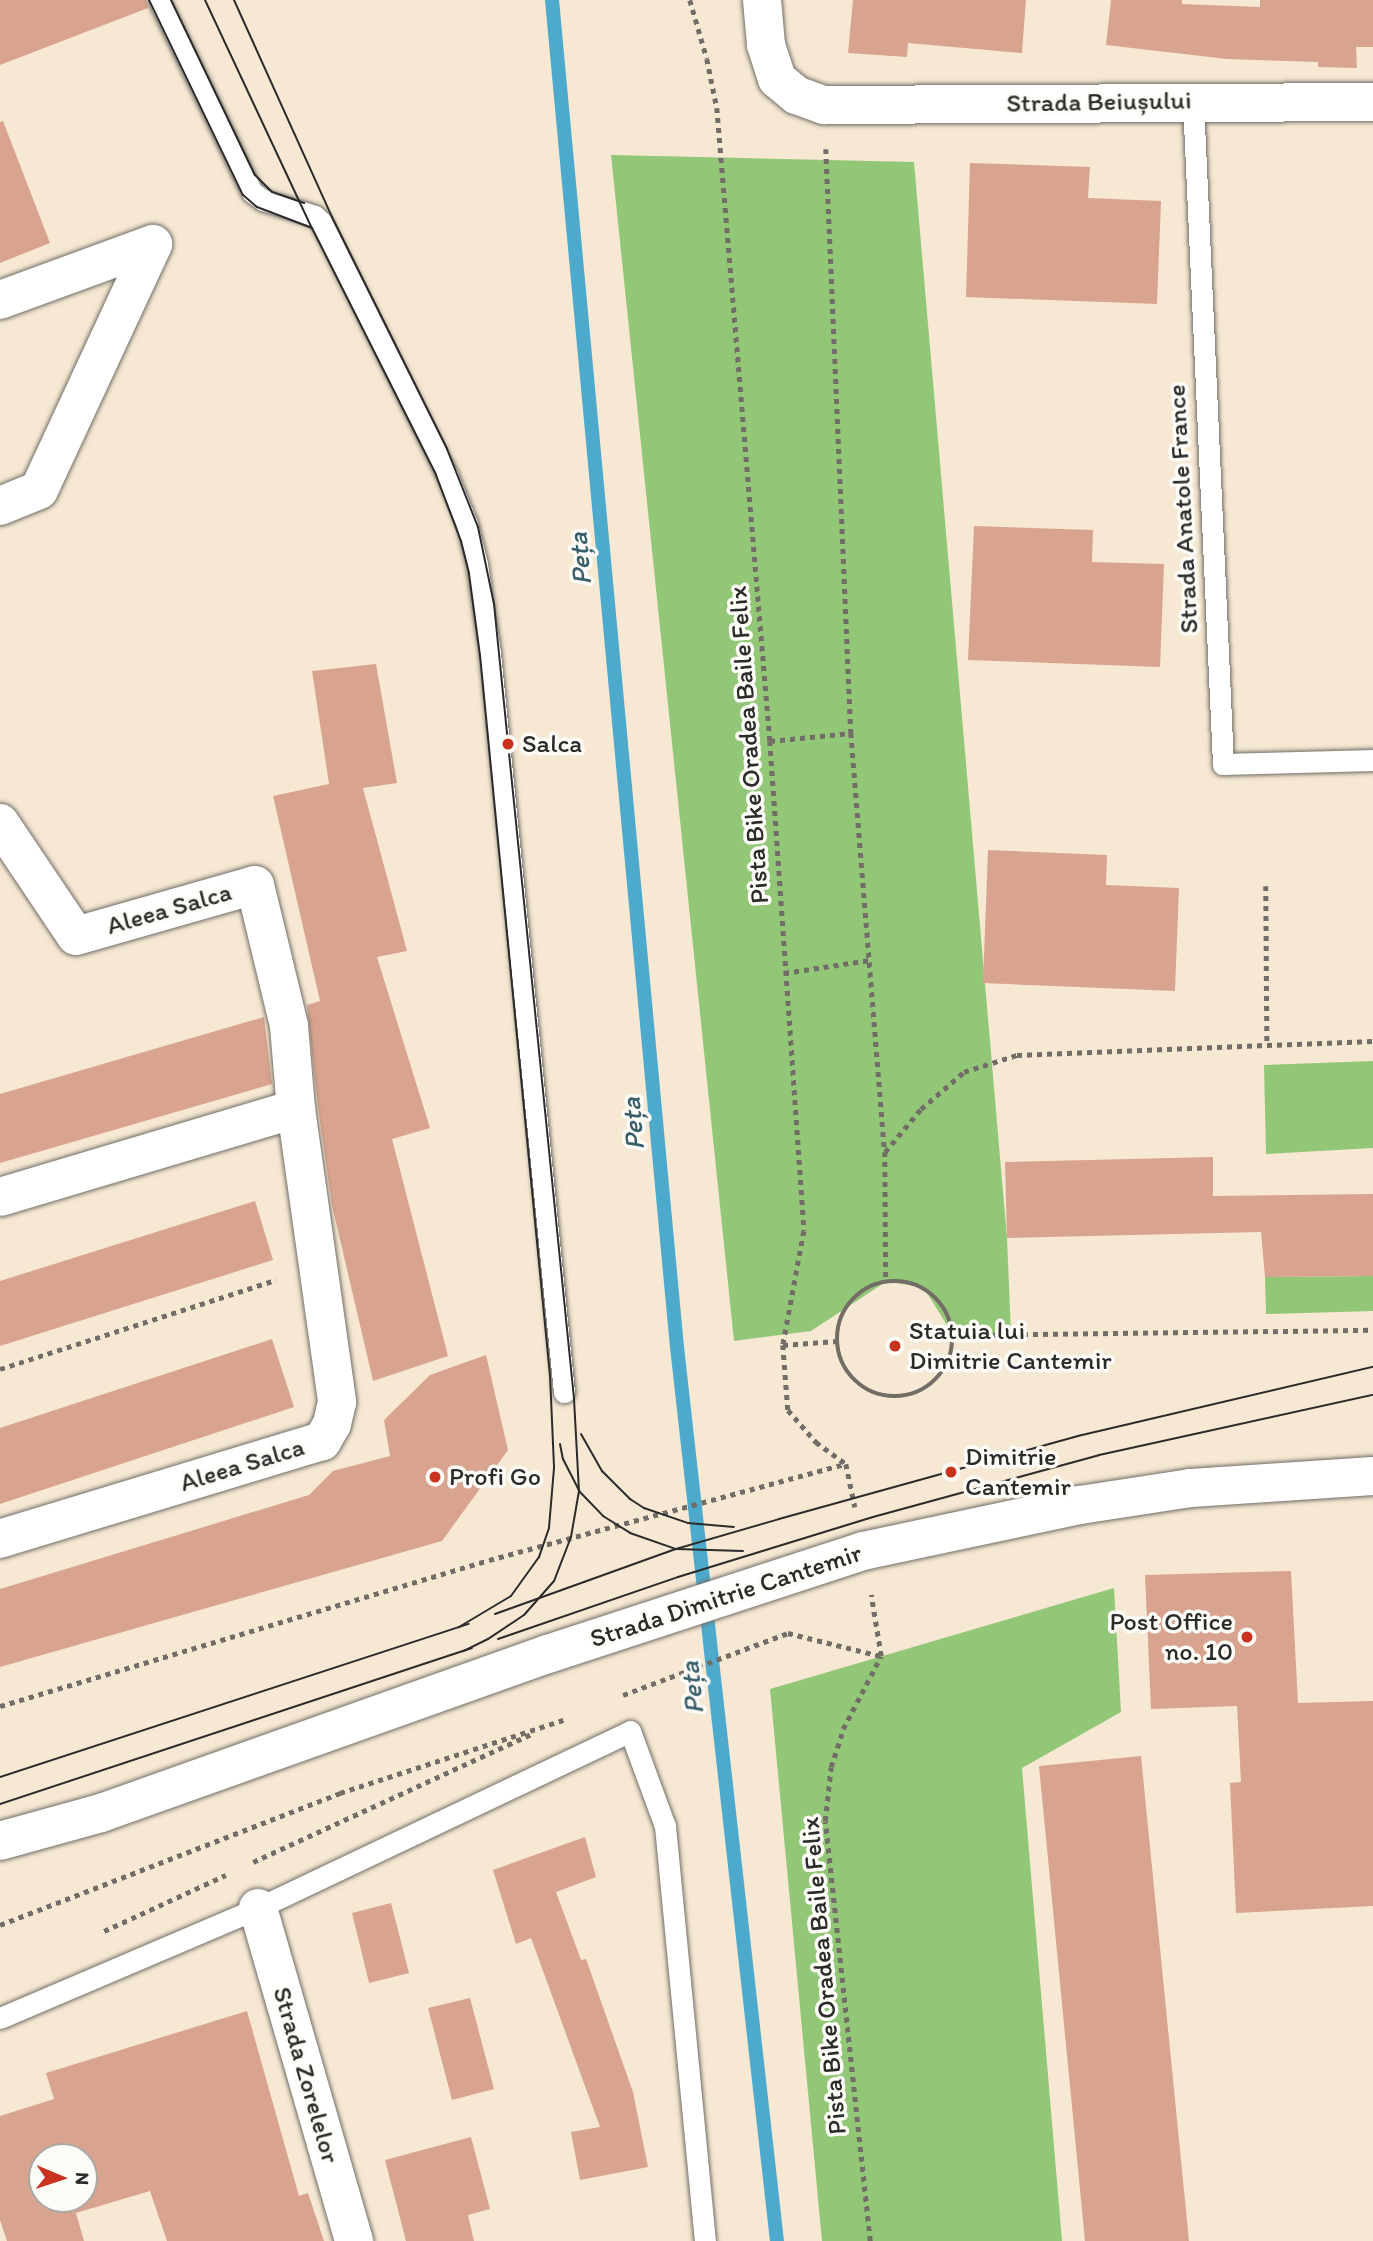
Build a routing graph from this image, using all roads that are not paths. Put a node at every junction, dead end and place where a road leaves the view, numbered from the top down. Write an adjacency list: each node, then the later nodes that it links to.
1 (159, 0): 11 (lane)
2 (762, 0): 3 (street, Strada Beiușului)
3 (1193, 101): 4 (street, Strada Beiușului); 7 (lane, Strada Anatole France)
4 (1373, 102)
5 (0, 300): 6 (street)
6 (0, 506)
7 (1373, 760)
8 (0, 823): 9 (street, Aleea Salca)
9 (296, 1109): 10 (street); 13 (street, Aleea Salca)
10 (0, 1197)
11 (565, 1392)
12 (1373, 1476): 14 (street, Strada Dimitrie Cantemir)
13 (0, 1539)
14 (101, 1813): 15 (street, Strada Dimitrie Cantemir); 16 (street, Strada Dimitrie Cantemir)
15 (0, 1841)
16 (0, 1864)
17 (258, 1908): 18 (lane); 19 (street, Strada Zorelelor); 20 (lane)
18 (0, 2018)
19 (354, 2241)
20 (705, 2241)

